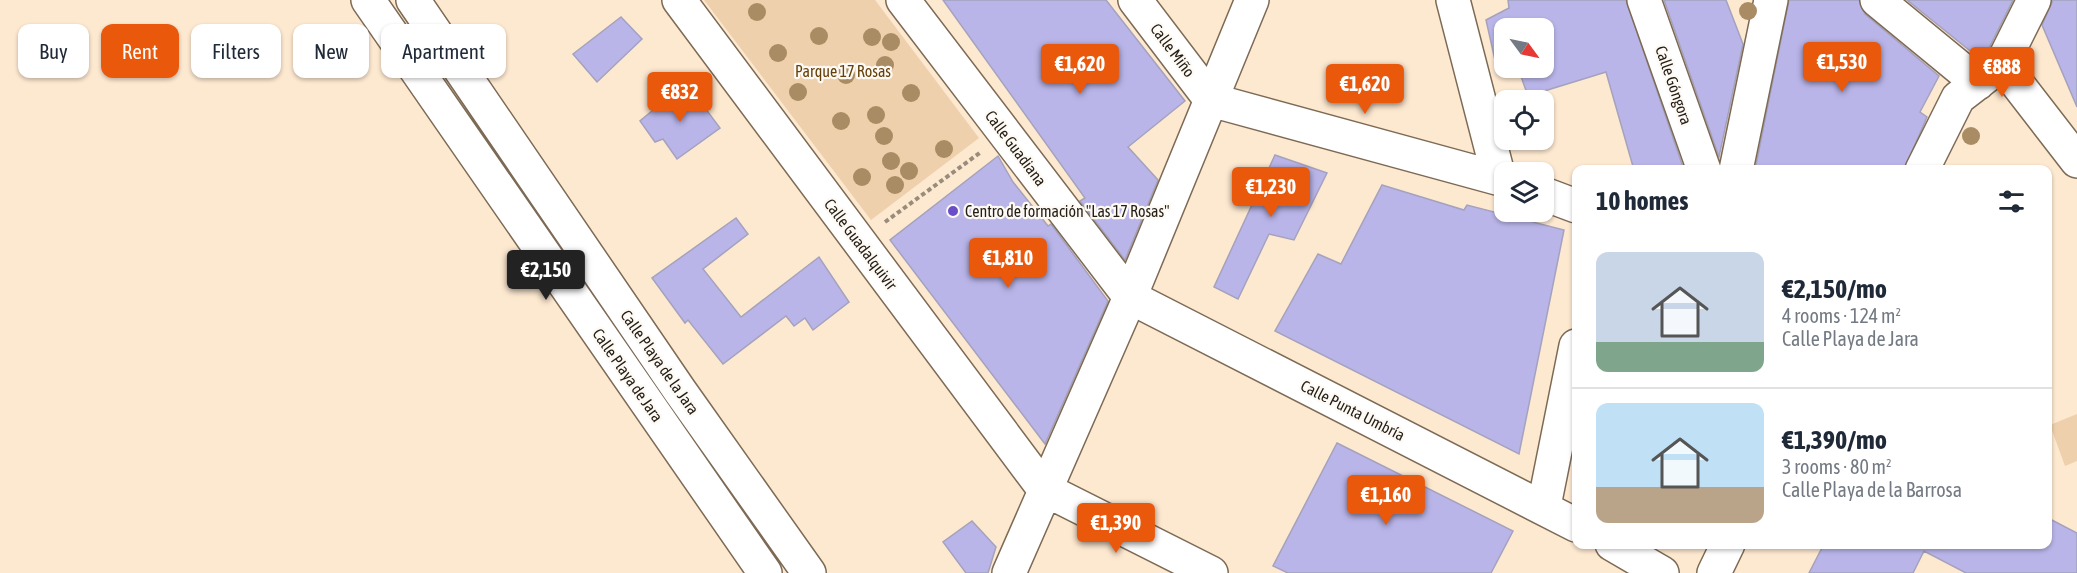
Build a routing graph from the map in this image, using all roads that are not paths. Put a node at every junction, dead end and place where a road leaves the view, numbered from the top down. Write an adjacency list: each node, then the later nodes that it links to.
1 (368, 0): 29 (street, Calle Playa de Jara)
2 (413, 0): 30 (street, Calle Playa de la Jara)
3 (678, 0): 24 (street, Calle Guadalquivir)
4 (903, 0): 22 (street, Calle Guadiana)
5 (1135, 0): 13 (street, Calle Miño)
6 (1252, 0): 13 (street)
7 (1453, 0): 15 (street)
8 (1644, 0): 16 (street, Calle Góngora)
9 (1771, 0): 17 (street)
10 (1877, 0): 12 (street)
11 (2034, 0): 12 (street)
12 (1990, 73): 14 (street); 18 (street)
13 (1211, 100): 19 (street); 22 (street)
14 (2077, 161)
15 (1497, 162)
16 (1702, 165)
17 (1737, 165)
18 (1924, 165)
19 (1494, 177)
20 (1554, 198): 21 (street)
21 (1572, 204)
22 (1130, 297): 24 (street); 25 (street, Calle Punta Umbría)
23 (1572, 366): 25 (street)
24 (1044, 489): 31 (street); 32 (street)
25 (1544, 506): 26 (street, Calle Punta Umbría)
26 (1572, 523)
27 (1621, 549): 33 (street)
28 (1726, 549): 34 (street)
29 (765, 573)
30 (809, 573)
31 (1009, 573)
32 (1211, 573)
33 (1662, 573)
34 (1714, 573)

